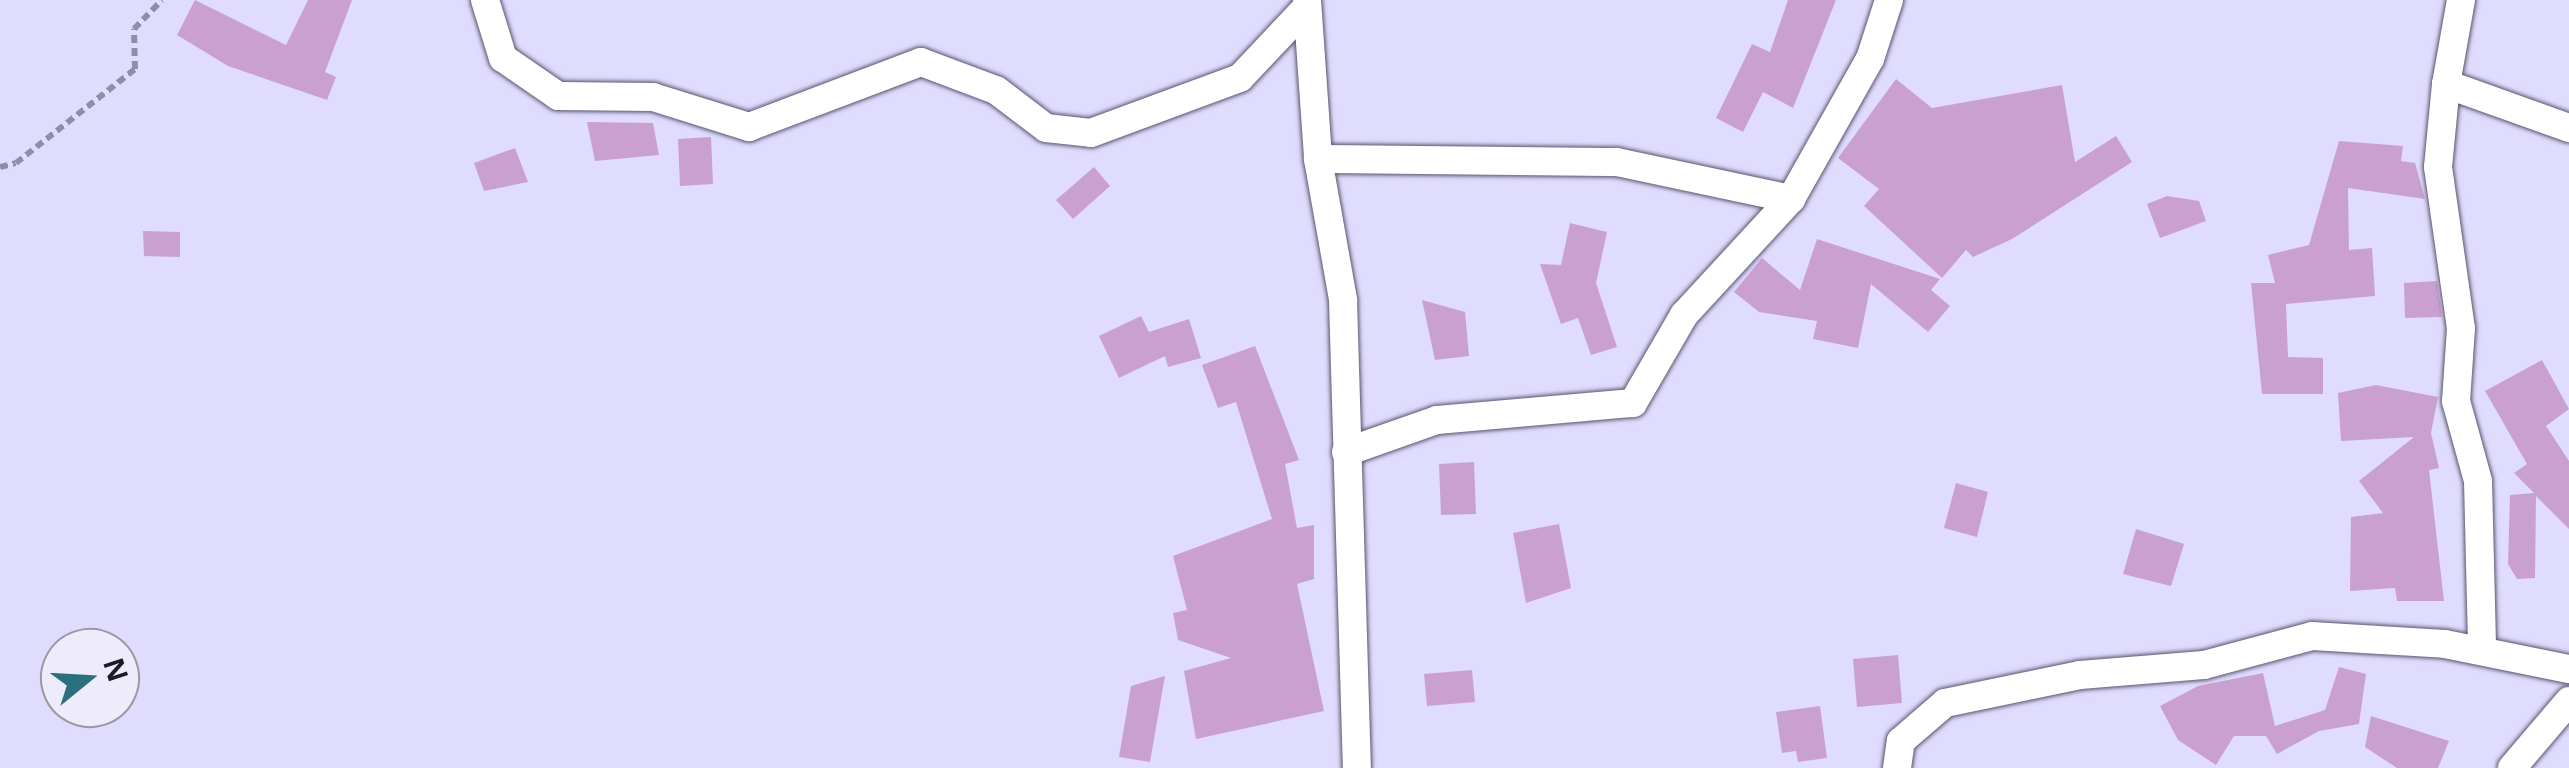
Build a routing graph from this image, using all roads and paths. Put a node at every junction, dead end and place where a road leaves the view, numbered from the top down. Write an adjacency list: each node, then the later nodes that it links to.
1 (162, 0): 9 (path)
2 (486, 0): 5 (street)
3 (1888, 0): 10 (street)
4 (2461, 0): 6 (street)
5 (1306, 4): 8 (street)
6 (2446, 84): 7 (street); 12 (street)
7 (2569, 128)
8 (1318, 159): 10 (street); 11 (street)
9 (0, 166)
10 (1791, 199): 11 (street)
11 (1346, 452): 15 (street)
12 (2482, 648): 13 (street); 16 (street)
13 (2569, 669)
14 (2569, 701): 17 (street)
15 (1356, 768)
16 (1896, 768)
17 (2512, 768)

